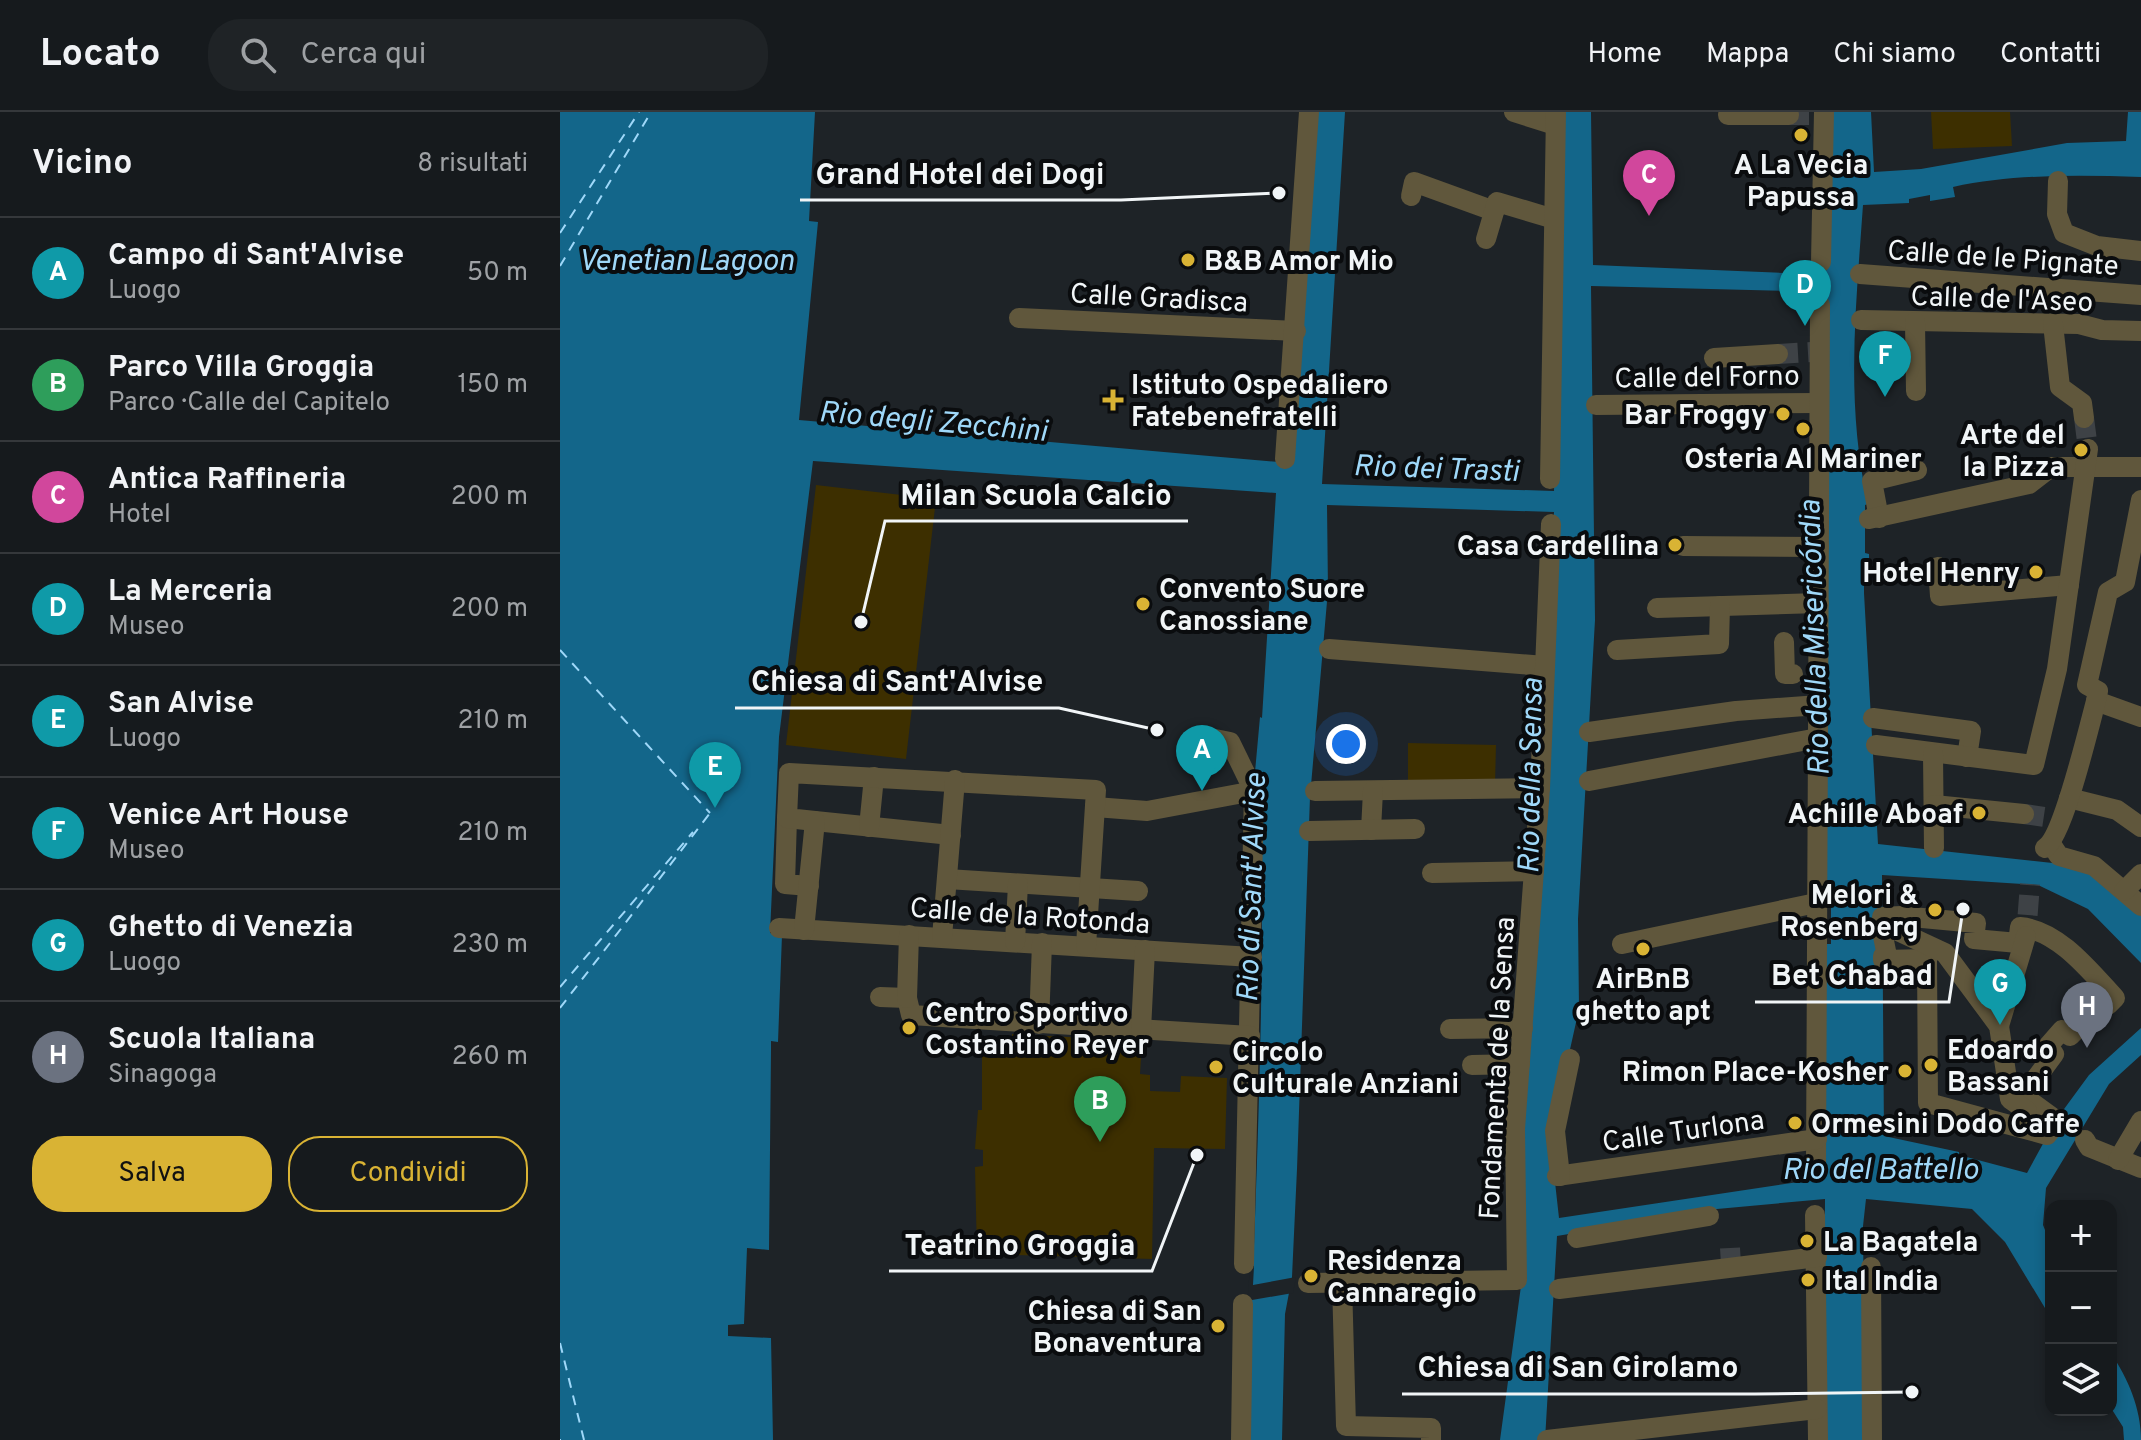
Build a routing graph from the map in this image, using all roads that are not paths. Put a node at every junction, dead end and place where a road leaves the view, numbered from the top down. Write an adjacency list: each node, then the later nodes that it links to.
1 (1309, 112): 20 (street)
2 (1514, 112): 5 (street)
3 (1812, 114): 4 (street); 12 (street)
4 (1728, 115)
5 (1556, 119): 9 (street)
6 (2058, 181): 11 (street)
7 (1411, 196): 8 (street)
8 (1494, 211): 9 (street); 10 (street)
9 (1554, 219): 32 (street)
10 (1486, 239)
11 (2141, 251)
12 (1821, 262)
13 (1860, 274): 14 (street, Calle de le Pignate)
14 (2141, 295)
15 (1820, 314): 25 (street)
16 (1019, 318): 20 (street, Calle Gradisca)
17 (1861, 320): 18 (street, Calle de l'Aseo)
18 (1915, 322): 19 (street, Calle de l'Aseo); 24 (street)
19 (2053, 324): 21 (street, Calle de l'Aseo); 27 (street)
20 (1296, 331): 29 (street)
21 (2141, 331)
22 (1778, 354): 23 (street)
23 (1714, 358)
24 (1916, 391)
25 (1818, 403): 26 (street, Calle del Forno); 36 (street)
26 (1596, 405)
27 (2084, 418)
28 (2087, 457): 30 (street); 31 (street); 38 (street)
29 (1285, 459)
30 (2141, 467)
31 (1917, 470)
32 (1550, 479)
33 (2141, 500): 48 (street)
34 (1551, 524): 45 (street, Fondamenta de la Sensa)
35 (1683, 546): 36 (street)
36 (1819, 547): 39 (street)
37 (1938, 567): 38 (street)
38 (2069, 585): 46 (street)
39 (1819, 603): 40 (street); 47 (street)
40 (1720, 606): 41 (street); 44 (street)
41 (1657, 608)
42 (1784, 642): 47 (street)
43 (1329, 649): 45 (street)
44 (1617, 650)
45 (1545, 666): 61 (street, Fondamenta de la Sensa)
46 (2057, 669): 48 (street); 57 (street)
47 (1807, 673): 49 (street)
48 (2094, 692): 50 (street); 65 (street)
49 (1819, 705): 52 (street); 53 (street)
50 (2141, 717)
51 (1873, 718): 57 (street)
52 (1589, 732)
53 (1818, 738): 60 (street); 87 (street)
54 (1215, 739): 62 (street)
55 (1876, 745): 56 (street)
56 (1933, 754): 57 (street); 67 (street)
57 (1967, 757)
58 (874, 777): 59 (street); 70 (street); 72 (street)
59 (955, 780): 66 (street); 76 (street)
60 (1589, 781)
61 (1540, 788): 64 (street); 78 (street, Fondamenta de la Sensa)
62 (1254, 791): 66 (street); 102 (street)
63 (1315, 791): 64 (street)
64 (1373, 791): 74 (street)
65 (2069, 798): 69 (street); 86 (street)
66 (1096, 799): 84 (street)
67 (1934, 805): 68 (street); 77 (street)
68 (2024, 814)
69 (2136, 815)
70 (787, 818): 71 (street); 83 (street)
71 (815, 821): 72 (street); 83 (street)
72 (869, 827): 76 (street)
73 (1415, 829): 74 (street)
74 (1371, 830): 75 (street)
75 (1309, 831)
76 (951, 835): 81 (street)
77 (1934, 848)
78 (1534, 871): 79 (street); 107 (street, Fondamenta de la Sensa)
79 (1432, 873)
80 (2141, 874): 86 (street)
81 (947, 879): 82 (street); 95 (street)
82 (1018, 884): 84 (street); 96 (street)
83 (809, 886): 91 (street)
84 (1089, 888): 85 (street); 99 (street)
85 (1138, 891)
86 (2124, 891): 88 (street)
87 (1816, 903): 98 (street); 116 (street)
88 (2141, 906)
89 (1887, 926): 101 (street)
90 (779, 928): 91 (street)
91 (804, 930): 93 (street, Calle de la Rotonda)
92 (1975, 930): 101 (street); 115 (street); 115 (street)
93 (909, 935): 95 (street, Calle de la Rotonda); 104 (street)
94 (2026, 936): 106 (street)
95 (942, 937): 96 (street, Calle de la Rotonda)
96 (1015, 942): 97 (street, Calle de la Rotonda)
97 (1042, 943): 99 (street, Calle de la Rotonda); 105 (street)
98 (1622, 944)
99 (1086, 946): 100 (street, Calle de la Rotonda)
100 (1145, 950): 102 (street, Calle de la Rotonda); 109 (street)
101 (1945, 953): 106 (street)
102 (1252, 957): 110 (street)
103 (880, 997): 104 (street)
104 (907, 998): 105 (street)
105 (1039, 1024): 109 (street)
106 (1999, 1026): 115 (street)
107 (1523, 1028): 108 (street); 112 (street, Fondamenta de la Sensa)
108 (1450, 1029)
109 (1141, 1030): 110 (street)
110 (1250, 1036): 125 (street)
111 (1570, 1059): 116 (street, Calle Turlona)
112 (1520, 1064): 113 (street); 128 (street, Fondamenta de la Sensa)
113 (1472, 1065)
114 (2141, 1121): 118 (street)
115 (2043, 1122)
116 (1817, 1139): 119 (street)
117 (2085, 1140): 118 (street)
118 (2118, 1160): 120 (street)
119 (1816, 1163)
120 (2141, 1168)
121 (1815, 1215): 124 (street)
122 (1709, 1216): 123 (street)
123 (1577, 1238)
124 (1817, 1257): 129 (street); 131 (street)
125 (1244, 1264)
126 (1871, 1267): 136 (street)
127 (1308, 1283): 128 (street)
128 (1342, 1283): 133 (street)
129 (1559, 1289)
130 (1243, 1304): 132 (street)
131 (1817, 1409): 134 (street); 135 (street)
132 (1241, 1440)
133 (1431, 1440)
134 (1547, 1440)
135 (1818, 1440)
136 (1872, 1440)

